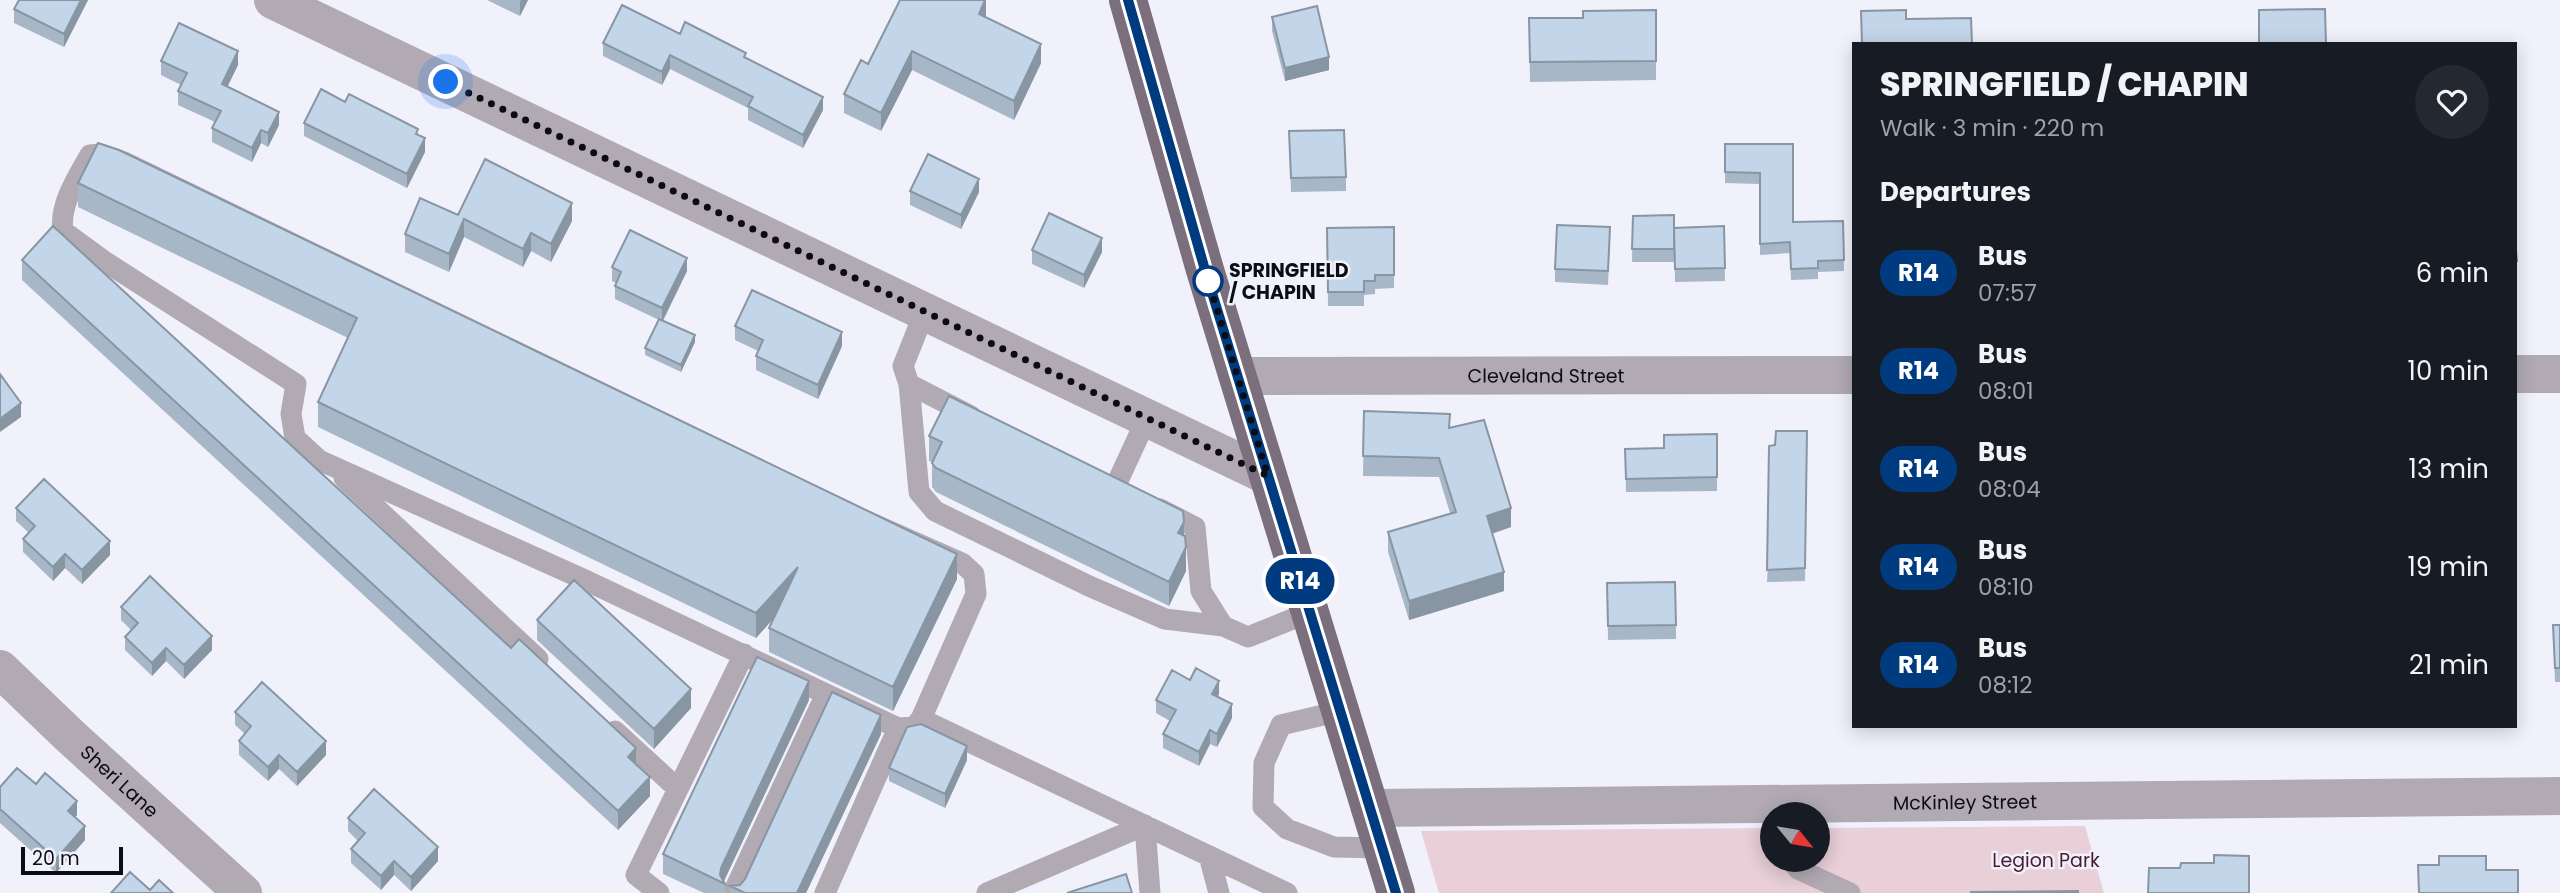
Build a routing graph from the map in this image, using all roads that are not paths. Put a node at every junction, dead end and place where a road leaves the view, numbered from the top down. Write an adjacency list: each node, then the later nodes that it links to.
1 (273, 0): 3 (street)
2 (1128, 0): 7 (main road)
3 (925, 311): 8 (lane); 9 (street)
4 (2517, 374): 5 (street)
5 (2560, 374)
6 (1852, 375): 7 (street, Cleveland Street)
7 (1238, 376): 12 (main road)
8 (909, 384): 10 (lane); 14 (lane)
9 (1147, 418): 12 (street); 14 (lane)
10 (993, 427)
11 (329, 465): 15 (lane); 17 (lane); 21 (lane)
12 (1268, 476): 13 (main road)
13 (1310, 612): 14 (lane); 19 (main road)
14 (1223, 626)
15 (744, 654): 18 (lane); 23 (lane)
16 (0, 669): 32 (street, Sheri Lane)
17 (555, 675)
18 (826, 694): 22 (lane); 34 (lane)
19 (1340, 711): 25 (main road); 29 (lane)
20 (596, 713): 23 (lane)
21 (921, 719): 22 (lane); 28 (lane)
22 (898, 729): 35 (lane)
23 (678, 789): 33 (lane)
24 (2560, 796): 26 (street, McKinley Street)
25 (1370, 808): 27 (street, McKinley Street); 29 (main road)
26 (1830, 812)
27 (1760, 813)
28 (1144, 825): 30 (lane); 36 (lane); 37 (lane)
29 (1382, 848): 40 (main road)
30 (1209, 856): 38 (lane); 39 (lane)
31 (1804, 872): 41 (lane)
32 (243, 893)
33 (659, 893)
34 (733, 893)
35 (825, 893)
36 (987, 893)
37 (1150, 893)
38 (1219, 893)
39 (1287, 893)
40 (1396, 893)
41 (1850, 893)

